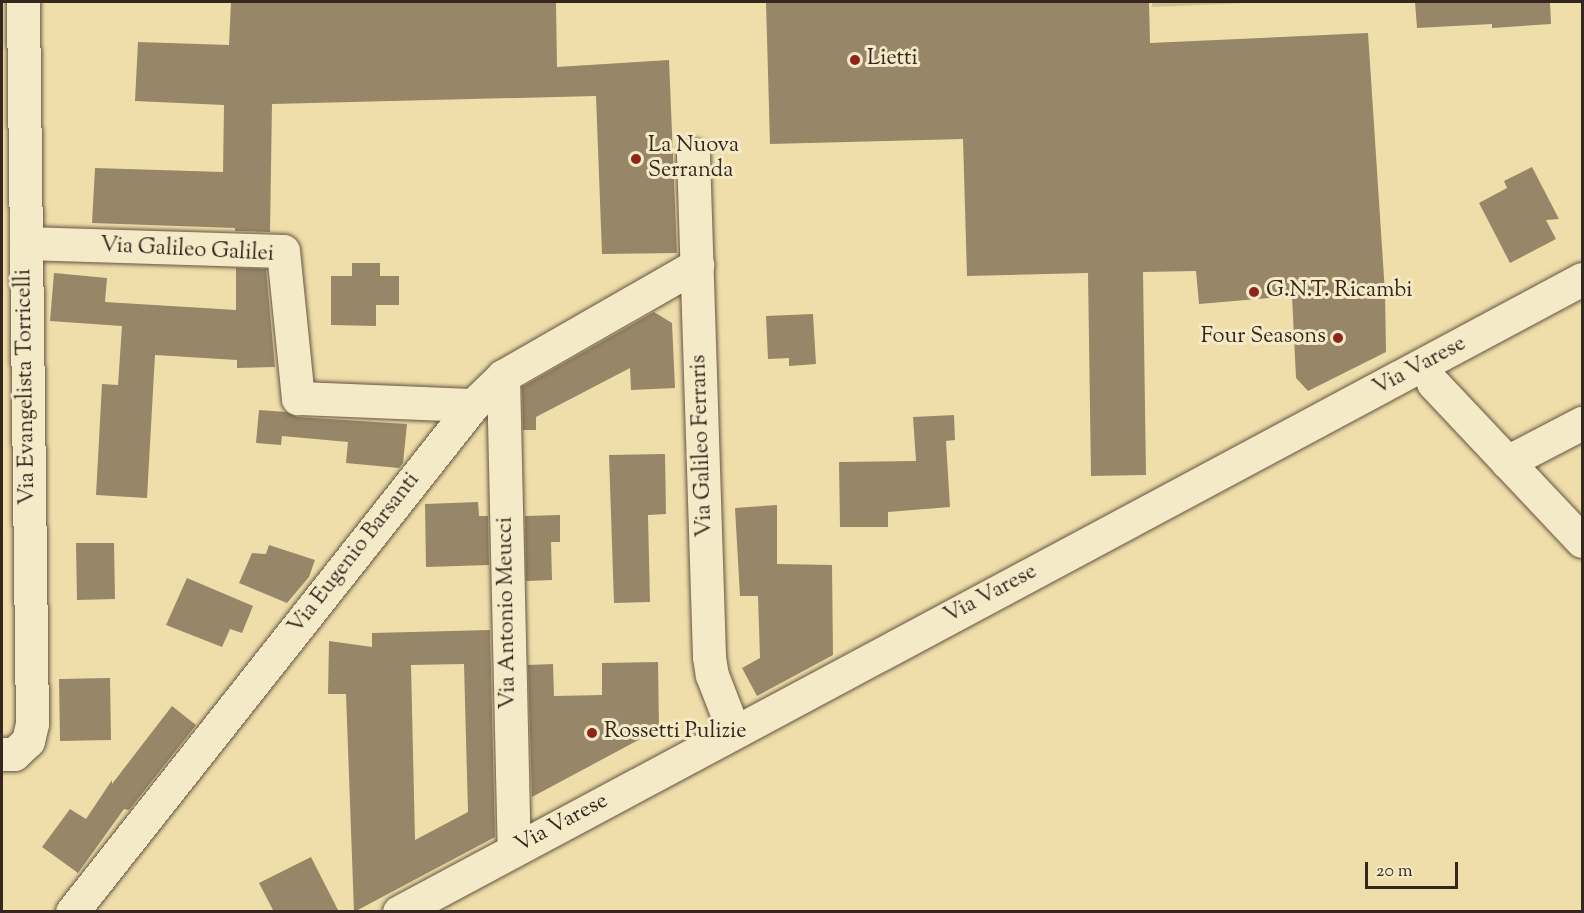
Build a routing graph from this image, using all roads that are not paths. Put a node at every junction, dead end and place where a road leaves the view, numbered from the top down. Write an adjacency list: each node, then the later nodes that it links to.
1 (23, 2): 2 (street, Via Evangelista Torricelli)
2 (12, 81): 4 (street, Via Evangelista Torricelli)
3 (693, 155): 5 (street, Via Galileo Ferraris)
4 (26, 243): 10 (street, Via Galileo Galilei); 13 (street, Via Evangelista Torricelli)
5 (697, 265): 8 (street, Via Eugenio Barsanti); 15 (street, Via Galileo Ferraris)
6 (1582, 279): 15 (street, Via Varese)
7 (1582, 302): 9 (street, Via Varese)
8 (503, 376): 10 (street, Via Eugenio Barsanti); 17 (street, Via Antonio Meucci)
9 (1433, 384): 12 (street); 20 (street, Via Varese)
10 (473, 405): 18 (street, Via Eugenio Barsanti)
11 (1582, 423): 12 (street)
12 (1507, 462): 14 (street)
13 (15, 510): 16 (street, Via Evangelista Torricelli)
14 (1577, 527)
15 (734, 732): 17 (street, Via Varese)
16 (2, 754)
17 (514, 850): 19 (street, Via Varese)
18 (72, 912)
19 (399, 912)
20 (442, 912)

